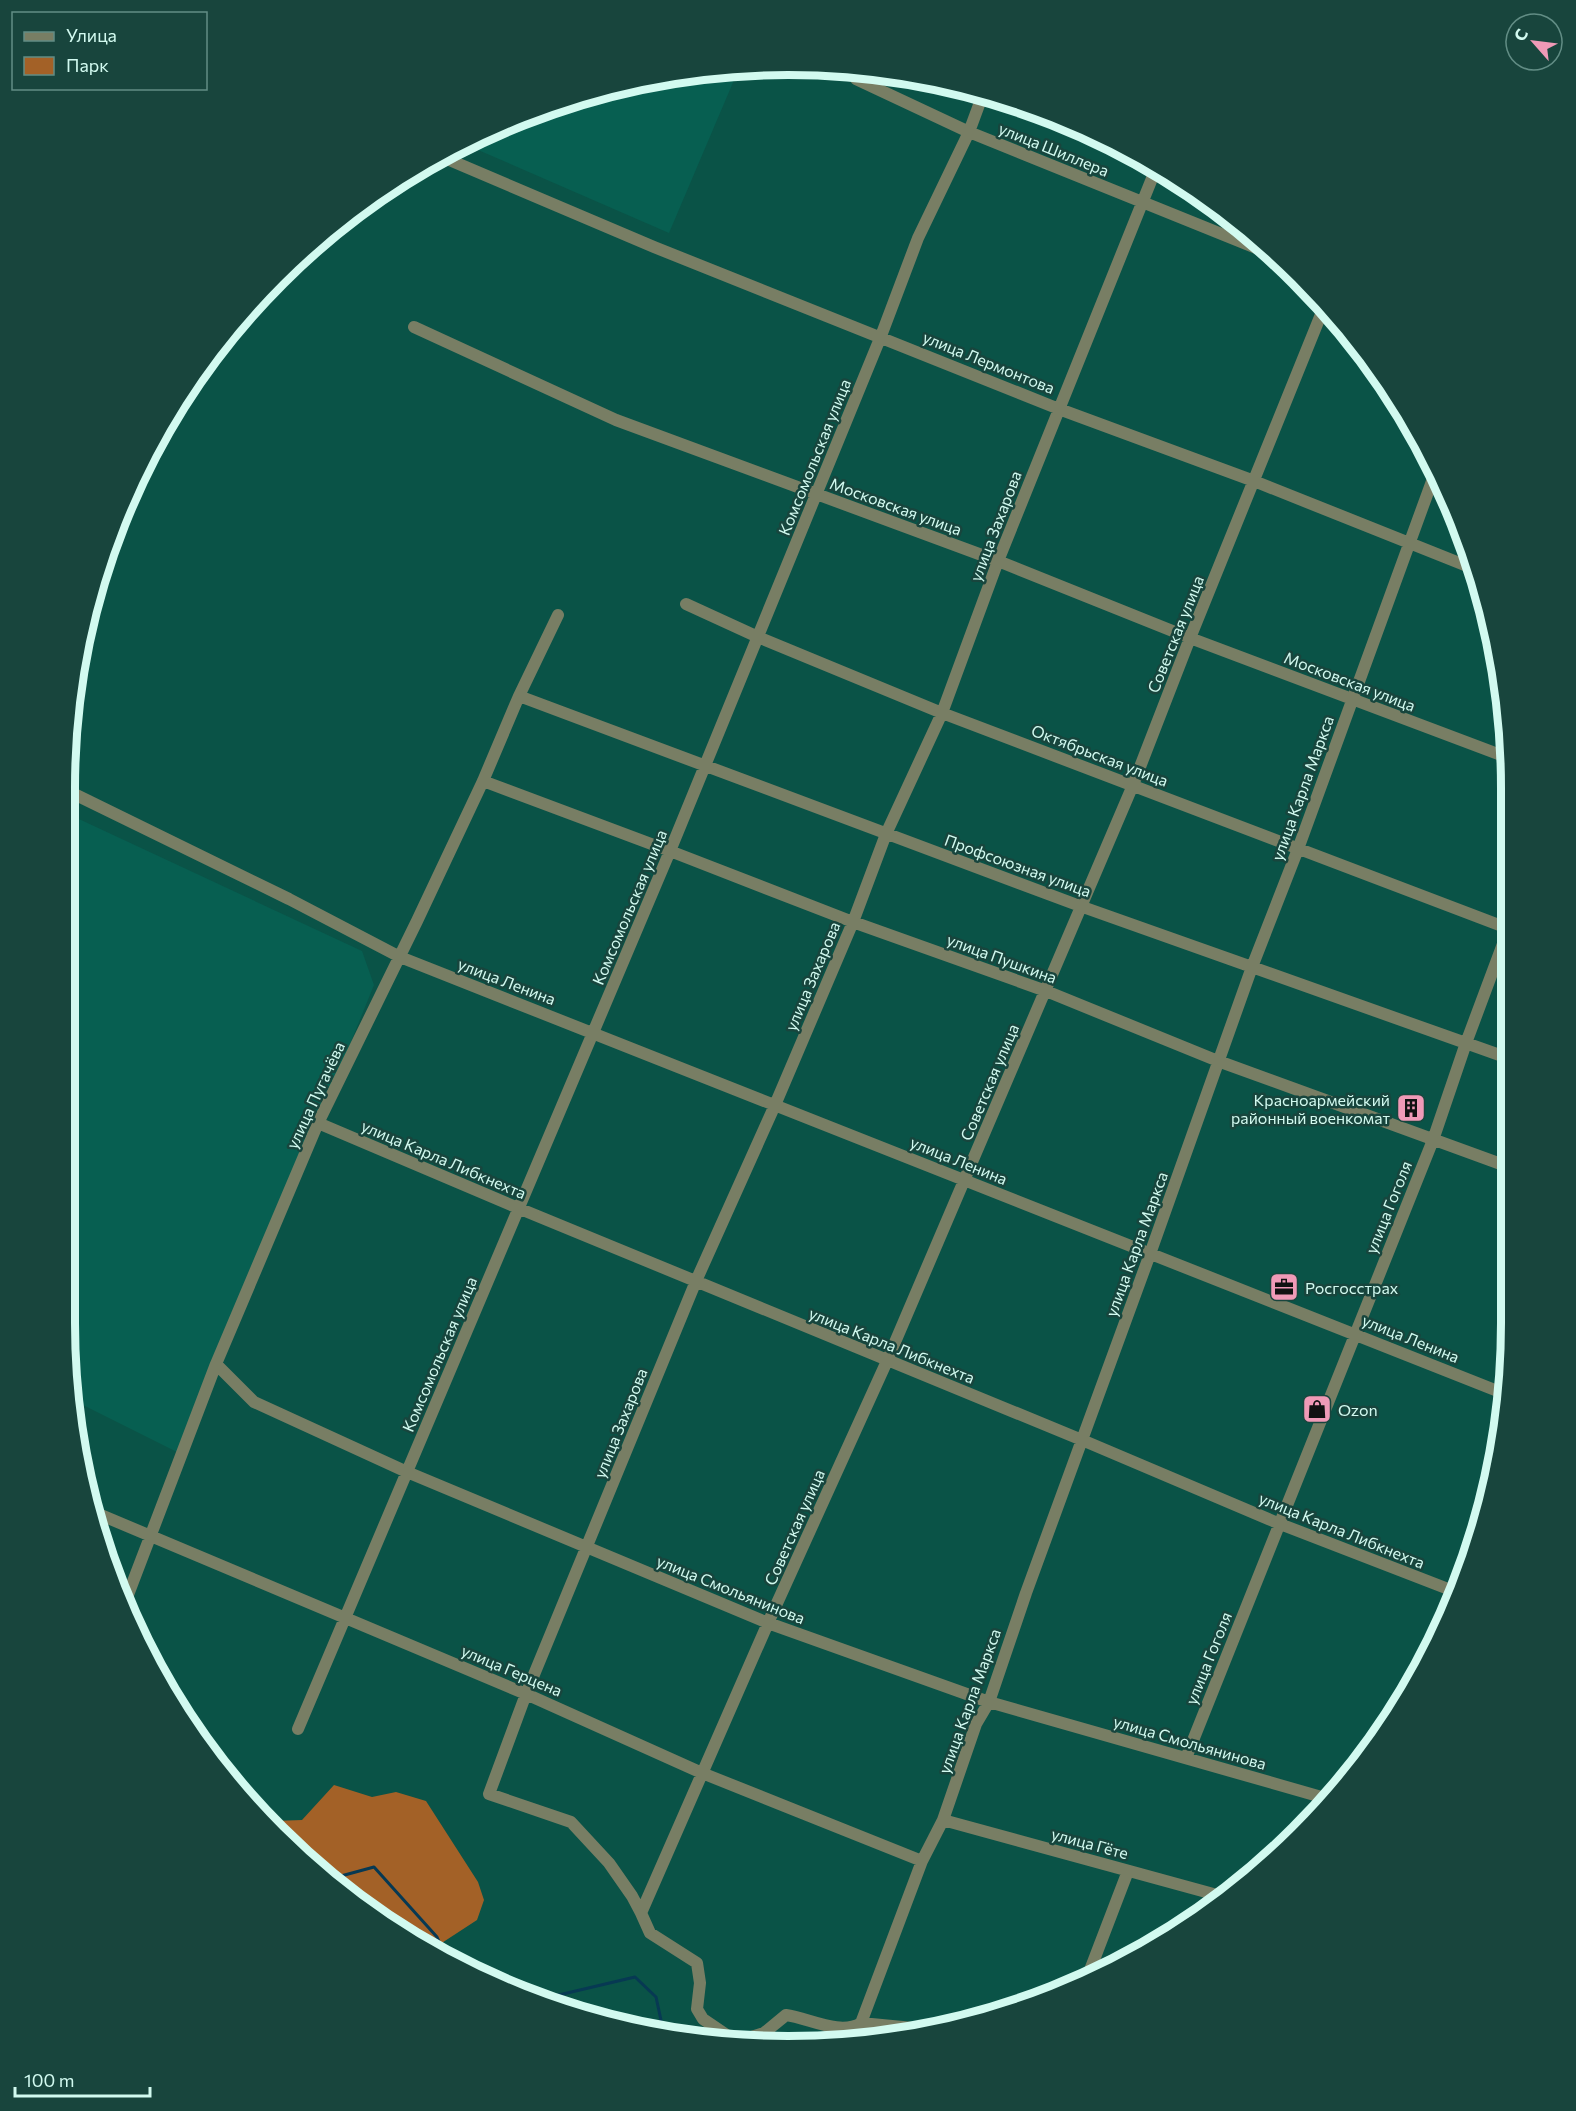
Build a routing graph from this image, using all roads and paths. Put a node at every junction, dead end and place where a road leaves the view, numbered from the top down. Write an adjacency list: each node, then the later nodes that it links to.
1 (856, 79): 3 (street, улица Шиллера)
2 (980, 101): 3 (street, Комсомольская улица)
3 (969, 132): 6 (street, улица Шиллера); 10 (street, Комсомольская улица)
4 (451, 161): 10 (street, улица Лермонтова)
5 (1153, 176): 6 (street, улица Захарова)
6 (1142, 202): 7 (street, улица Шиллера); 11 (street, улица Захарова)
7 (1250, 246)
8 (1321, 315): 12 (street, Советская улица)
9 (414, 327): 14 (street, Московская улица)
10 (881, 336): 11 (street, улица Лермонтова); 14 (street, Комсомольская улица)
11 (1059, 409): 12 (street, улица Лермонтова); 16 (street, улица Захарова)
12 (1254, 481): 15 (street, улица Лермонтова); 21 (street, Советская улица)
13 (1432, 483): 15 (street, улица Карла Маркса)
14 (816, 494): 16 (street, Московская улица); 20 (street, Комсомольская улица)
15 (1409, 544): 17 (street, улица Лермонтова); 23 (street, улица Карла Маркса)
16 (998, 561): 21 (street, Московская улица); 24 (street, улица Захарова)
17 (1465, 565)
18 (686, 604): 20 (street, Октябрьская улица)
19 (558, 615): 22 (street, улица Пугачёва)
20 (758, 637): 24 (street, Октябрьская улица); 26 (street, Комсомольская улица)
21 (1190, 638): 23 (street, Московская улица); 28 (street, Советская улица)
22 (519, 696): 26 (street, Профсоюзная улица); 27 (street, улица Пугачёва)
23 (1352, 699): 25 (street, Московская улица); 31 (street, улица Карла Маркса)
24 (942, 713): 28 (street, Октябрьская улица); 30 (street, улица Захарова)
25 (1500, 755)
26 (705, 767): 30 (street, Профсоюзная улица); 32 (street, Комсомольская улица)
27 (483, 782): 32 (street, улица Пушкина); 37 (street, улица Пугачёва)
28 (1133, 785): 31 (street, Октябрьская улица); 33 (street, Советская улица)
29 (75, 794): 37 (street, улица Ленина)
30 (886, 834): 33 (street, Профсоюзная улица); 34 (street, улица Захарова)
31 (1298, 849): 35 (street, Октябрьская улица); 38 (street, улица Карла Маркса)
32 (670, 851): 34 (street, улица Пушкина); 40 (street, Комсомольская улица)
33 (1080, 906): 38 (street, Профсоюзная улица); 39 (street, Советская улица)
34 (853, 922): 39 (street, улица Пушкина); 44 (street, улица Захарова)
35 (1501, 926)
36 (1501, 949): 41 (street, улица Гоголя)
37 (400, 957): 40 (street, улица Ленина); 45 (street, улица Пугачёва)
38 (1252, 967): 41 (street, Профсоюзная улица); 43 (street, улица Карла Маркса)
39 (1046, 991): 43 (street, улица Пушкина); 48 (street, Советская улица)
40 (594, 1032): 44 (street, улица Ленина); 49 (street, Комсомольская улица)
41 (1466, 1043): 42 (street, Профсоюзная улица); 46 (street, улица Гоголя)
42 (1501, 1056)
43 (1218, 1061): 46 (street, улица Пушкина); 50 (street, улица Карла Маркса)
44 (775, 1105): 48 (street, улица Ленина); 51 (street, улица Захарова)
45 (318, 1123): 49 (street, улица Карла Либкнехта); 54 (street, улица Пугачёва)
46 (1433, 1140): 47 (street, улица Пушкина); 52 (street, улица Гоголя)
47 (1501, 1164)
48 (965, 1181): 50 (street, улица Ленина); 53 (street, Советская улица)
49 (518, 1208): 51 (street, улица Карла Либкнехта); 57 (street, Комсомольская улица)
50 (1150, 1254): 52 (street, улица Ленина); 56 (street, улица Карла Маркса)
51 (696, 1281): 53 (street, улица Карла Либкнехта); 61 (street, улица Захарова)
52 (1355, 1333): 55 (street, улица Ленина); 59 (street, улица Гоголя)
53 (887, 1361): 56 (street, улица Карла Либкнехта); 65 (street, Советская улица)
54 (216, 1364): 57 (street, улица Смольянинова); 60 (street, улица Пугачёва)
55 (1497, 1391)
56 (1082, 1440): 59 (street, улица Карла Либкнехта); 67 (street, улица Карла Маркса)
57 (407, 1473): 61 (street, улица Смольянинова); 64 (street, Комсомольская улица)
58 (101, 1515): 60 (street, улица Герцена)
59 (1280, 1524): 62 (street, улица Карла Либкнехта); 69 (street, улица Гоголя)
60 (152, 1536): 63 (street, улица Пугачёва); 64 (street, улица Герцена)
61 (587, 1548): 65 (street, улица Смольянинова); 66 (street, улица Захарова)
62 (1449, 1589)
63 (128, 1594)
64 (346, 1617): 66 (street, улица Герцена); 68 (street, Комсомольская улица)
65 (768, 1623): 67 (street, улица Смольянинова); 70 (street, Советская улица)
66 (526, 1694): 70 (street, улица Герцена); 76 (street, улица Захарова)
67 (990, 1702): 69 (street, улица Смольянинова); 72 (street, улица Карла Маркса)
68 (298, 1729)
69 (1186, 1758): 71 (street, улица Смольянинова)
70 (702, 1773): 73 (street, улица Герцена); 76 (street, Советская улица)
71 (1321, 1797)
72 (944, 1820): 73 (street, улица Карла Маркса); 74 (street, улица Гёте)
73 (922, 1861): 78 (street, улица Карла Маркса)
74 (1128, 1871): 75 (street, улица Гёте); 77 (street)
75 (1214, 1894)
76 (641, 1913): 80 (street)
77 (1091, 1968)
78 (861, 2023): 79 (street); 81 (street)
79 (900, 2027)
80 (723, 2032)
81 (758, 2035)

